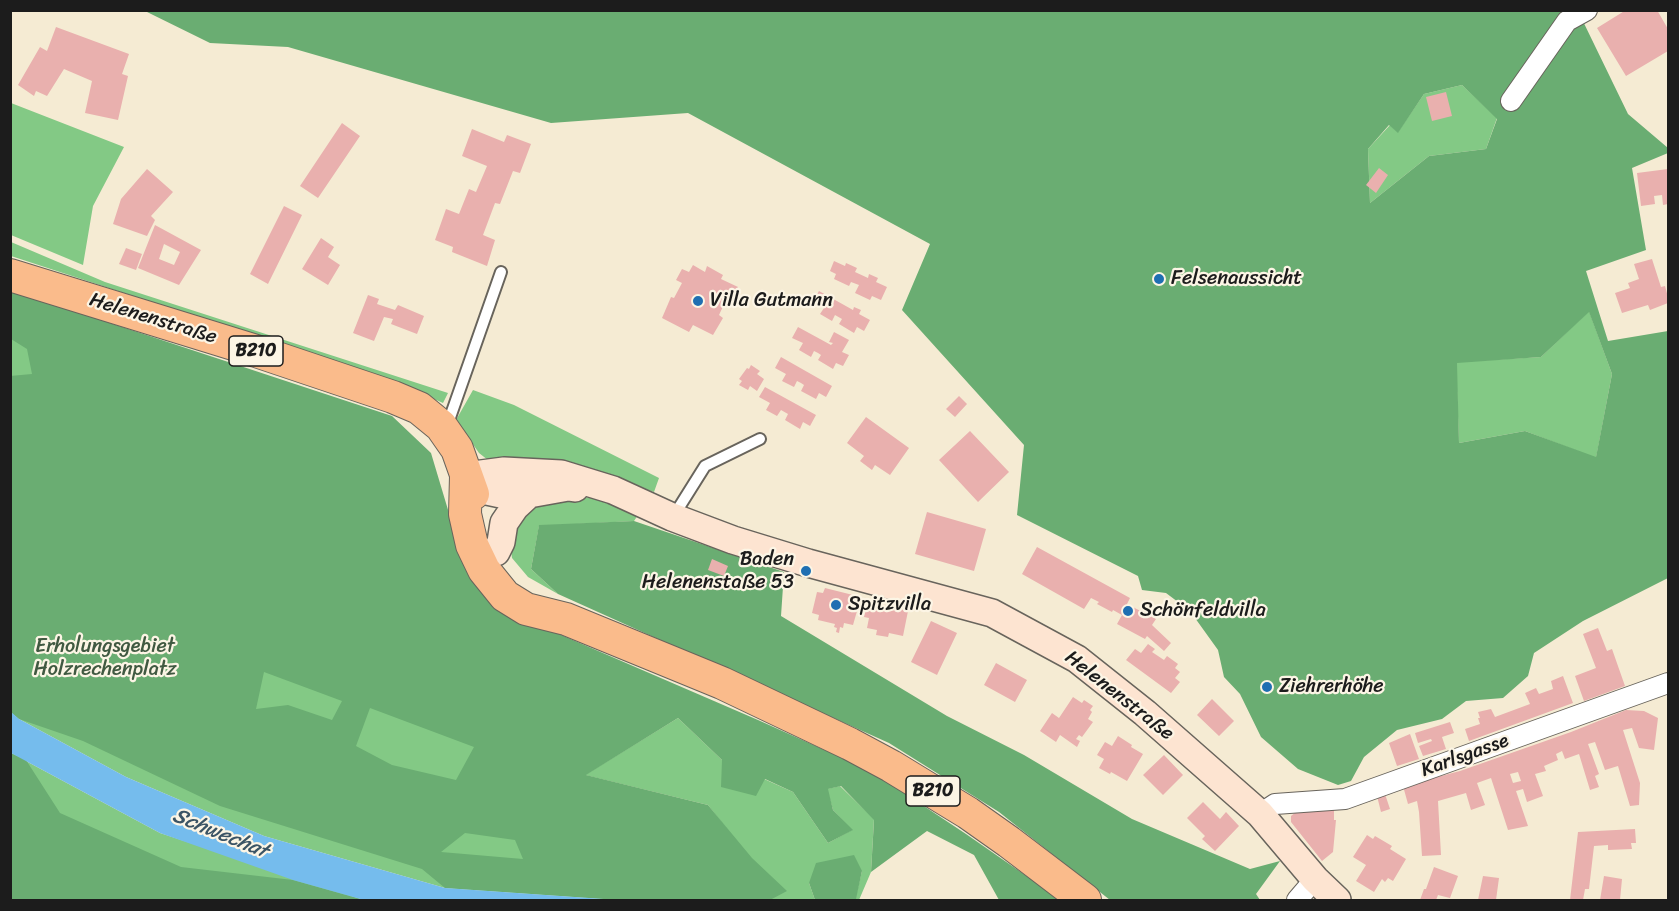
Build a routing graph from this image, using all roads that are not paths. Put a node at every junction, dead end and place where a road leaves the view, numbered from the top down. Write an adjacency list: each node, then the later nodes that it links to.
1 (1587, 10): 2 (street)
2 (1511, 101)
3 (501, 272): 5 (lane)
4 (10, 275): 5 (main road, Helenenstraße / B210)
5 (445, 432): 7 (main road, Helenenstraße / B210)
6 (760, 439): 10 (lane)
7 (466, 476): 8 (street, Helenenstraße); 9 (street, Helenenstraße); 11 (main road, Helenenstraße / B210); 12 (main road, B210)
8 (613, 490): 9 (street, Helenenstraße); 10 (street, Helenenstraße)
9 (529, 494): 11 (street)
10 (672, 517): 14 (street, Helenenstraße)
11 (496, 552): 12 (main road, B210)
12 (566, 619): 16 (main road, B210)
13 (1668, 683): 14 (street, Karlsgasse)
14 (1260, 814): 15 (street, Helenenstraße)
15 (1315, 879): 17 (street); 18 (street, Helenenstraße)
16 (1085, 900)
17 (1297, 900)
18 (1337, 900)

